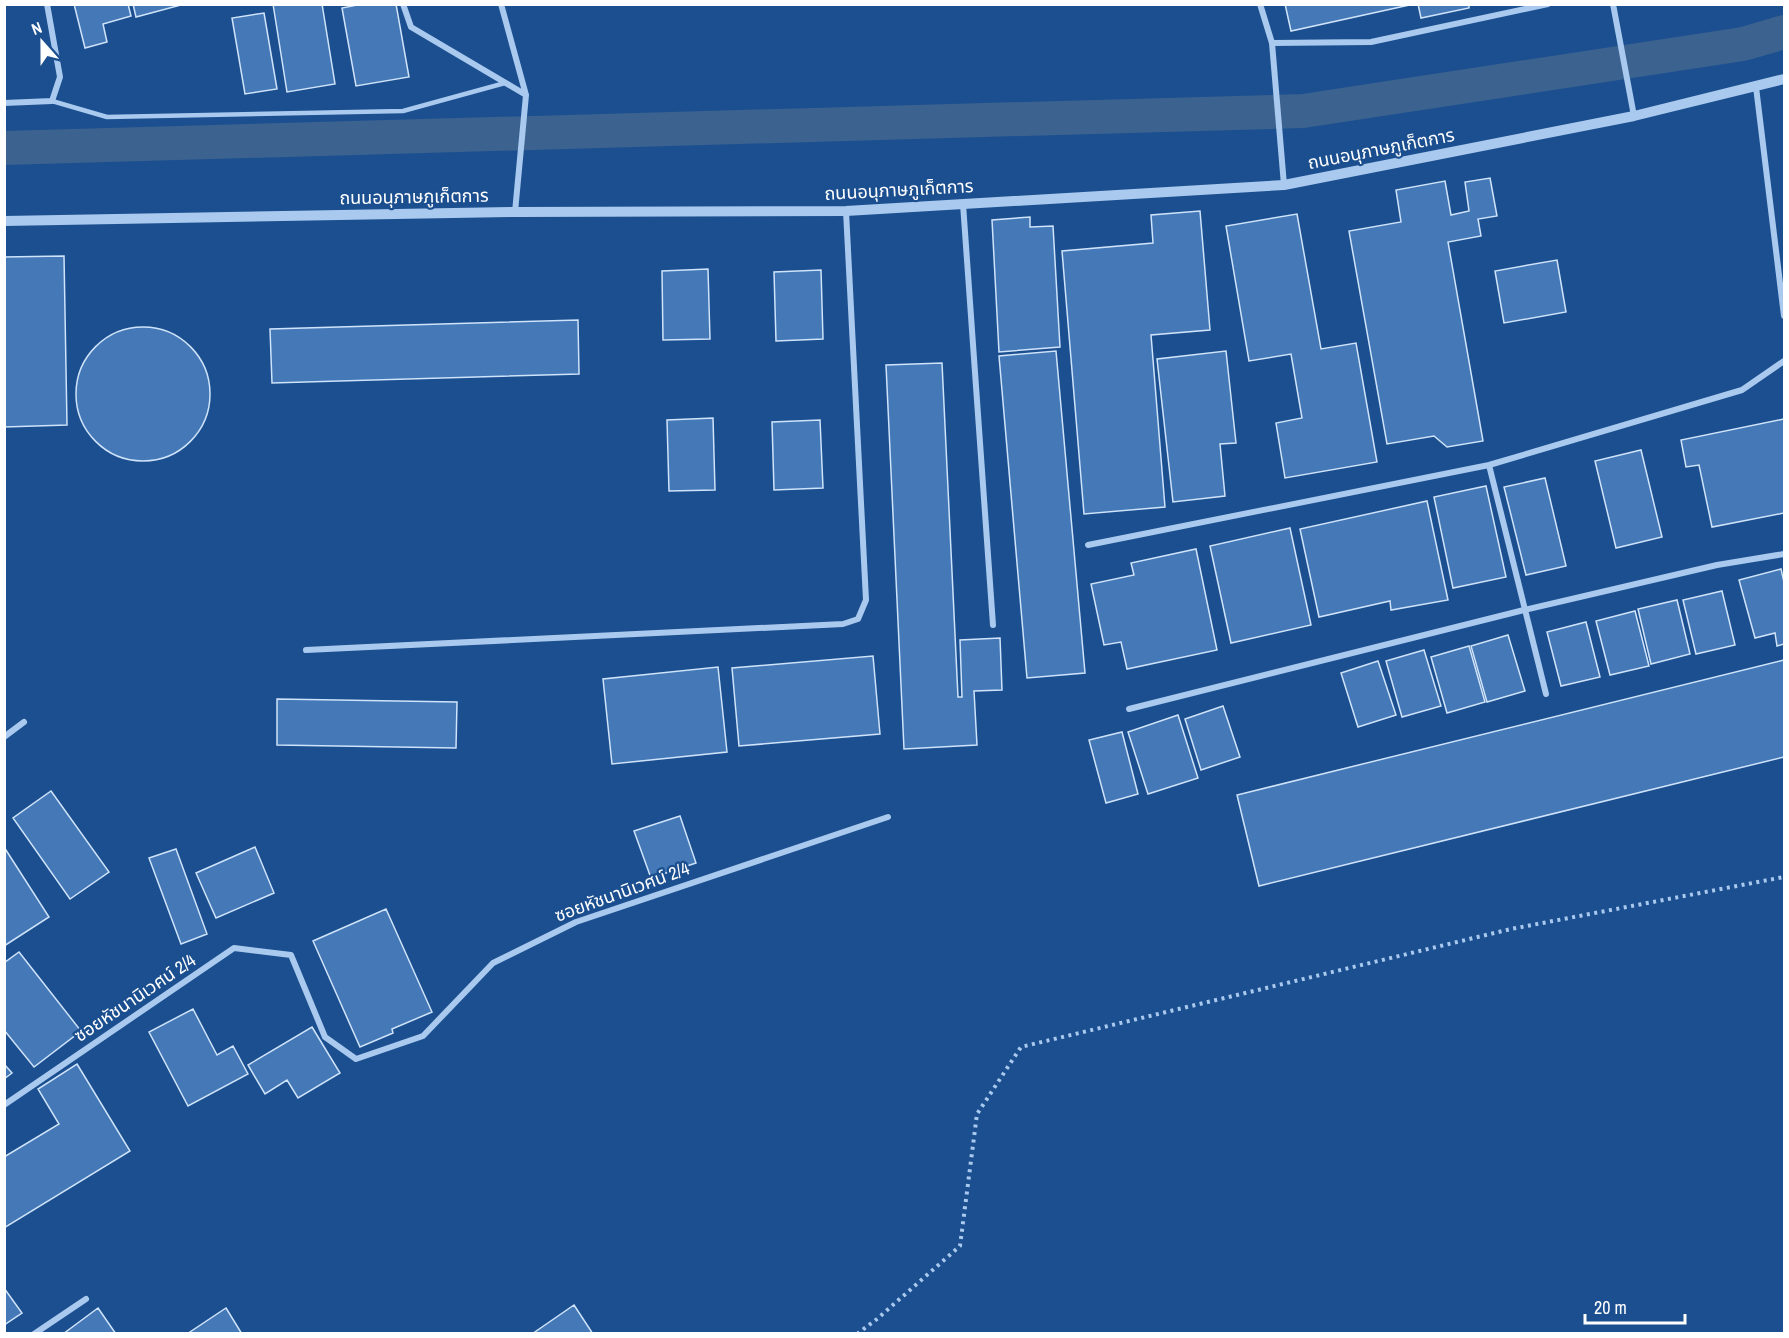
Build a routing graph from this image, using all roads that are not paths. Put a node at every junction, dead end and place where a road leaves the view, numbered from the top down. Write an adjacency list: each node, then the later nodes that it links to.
1 (47, 4): 12 (street)
2 (403, 4): 9 (street)
3 (501, 4): 11 (street)
4 (1260, 4): 7 (street)
5 (1548, 4): 7 (street)
6 (1613, 4): 14 (street)
7 (1272, 43): 15 (street)
8 (1785, 79): 10 (street, ถนนอนุภาษภูเก็ตการ)
9 (505, 82): 11 (street); 12 (lane)
10 (1756, 87): 14 (street, ถนนอนุภาษภูเก็ตการ); 20 (street)
11 (526, 95): 18 (street)
12 (52, 100): 13 (street)
13 (4, 103)
14 (1634, 116): 15 (street, ถนนอนุภาษภูเก็ตการ)
15 (1284, 185): 16 (street, ถนนอนุภาษภูเก็ตการ)
16 (963, 204): 17 (street, ถนนอนุภาษภูเก็ตการ); 26 (street)
17 (846, 211): 18 (street, ถนนอนุภาษภูเก็ตการ); 27 (street)
18 (515, 212): 19 (street, ถนนอนุภาษภูเก็ตการ)
19 (4, 221)
20 (1785, 316)
21 (1785, 361): 22 (street)
22 (1489, 465): 23 (street); 25 (street)
23 (1088, 545)
24 (1785, 554): 25 (street)
25 (1524, 610): 28 (street); 29 (street)
26 (993, 625)
27 (306, 650)
28 (1546, 694)
29 (1128, 709)
30 (24, 723): 31 (street)
31 (4, 737)
32 (888, 817): 33 (street, ซอยหัชนานิเวศน์ 2/4)
33 (4, 1105)
34 (86, 1299): 35 (street)
35 (34, 1334)

